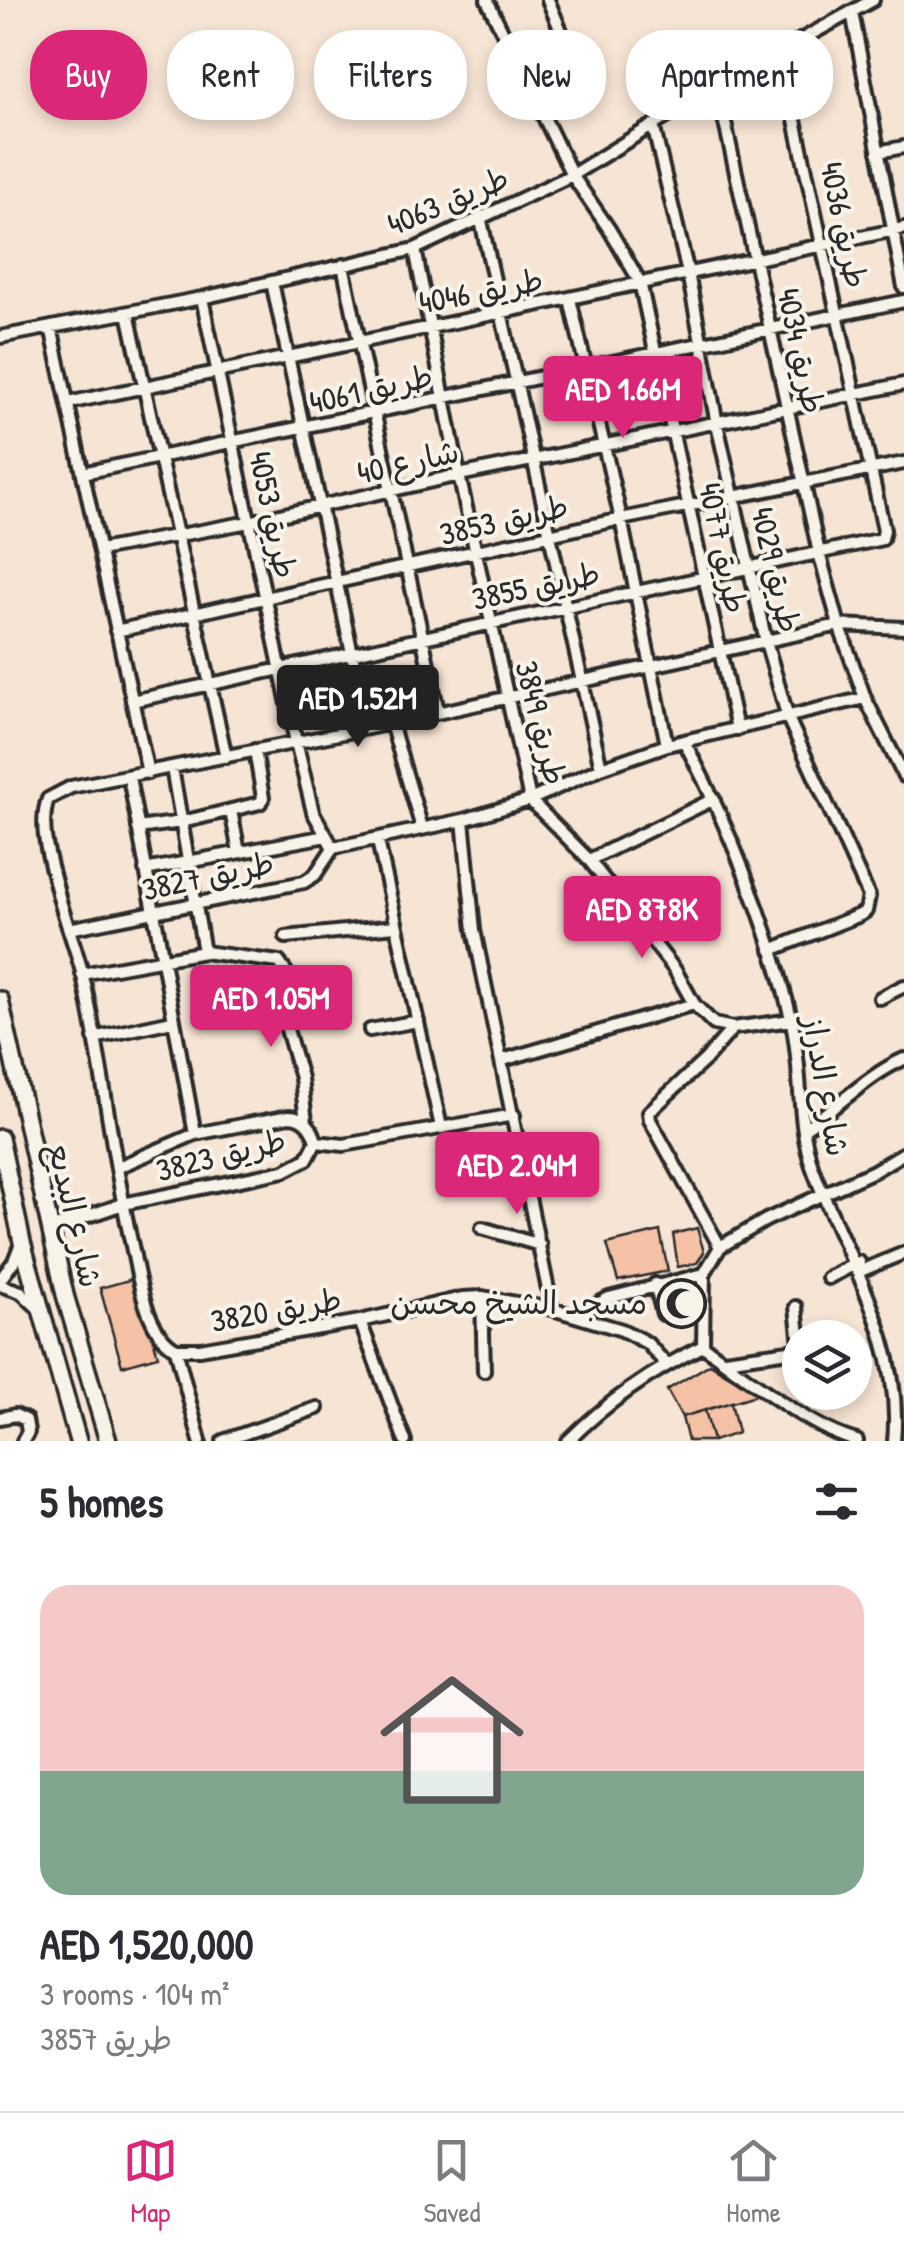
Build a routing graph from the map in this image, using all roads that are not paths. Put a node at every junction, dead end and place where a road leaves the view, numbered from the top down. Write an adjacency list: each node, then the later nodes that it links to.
1 (487, 0): 13 (street, طريق 4077)
2 (548, 0): 5 (street)
3 (872, 0): 4 (street, طريق 4063)
4 (852, 12): 6 (street, طريق 4063); 12 (street)
5 (561, 30)
6 (819, 30)
7 (661, 120): 10 (street, طريق 4063)
8 (724, 120): 18 (street, طريق 4034)
9 (795, 120): 16 (street, طريق 4036)
10 (653, 125): 13 (street, طريق 4063); 20 (street, طريق 4029)
11 (904, 146): 12 (street)
12 (878, 152): 15 (street)
13 (572, 175): 14 (street, طريق 4063); 22 (street, طريق 4077)
14 (480, 216): 17 (street, طريق 4063); 27 (street)
15 (899, 229): 16 (street, طريق 4046); 23 (street)
16 (823, 245): 18 (street, طريق 4046); 29 (street, طريق 4036)
17 (415, 249): 19 (street, طريق 4063); 30 (street, طريق 3849)
18 (755, 259): 20 (street, طريق 4046); 32 (street, طريق 4034)
19 (343, 265): 21 (street, طريق 4063); 34 (street)
20 (688, 272): 22 (street, طريق 4046); 35 (street, طريق 4029)
21 (272, 282): 24 (street, طريق 4063); 37 (street)
22 (640, 282): 25 (street, طريق 4046); 36 (street, طريق 4077)
23 (904, 287)
24 (202, 298): 28 (street, طريق 4063); 39 (street, طريق 4053)
25 (570, 299): 27 (street, طريق 4046); 38 (street)
26 (904, 301): 29 (street, طريق 4061)
27 (501, 312): 30 (street, طريق 4046); 40 (street)
28 (128, 313): 31 (street, طريق 4063); 42 (street)
29 (838, 314): 32 (street, طريق 4061); 43 (street, طريق 4036)
30 (430, 326): 34 (street, طريق 4046); 44 (street, طريق 3849)
31 (51, 327): 33 (street, طريق 4063); 45 (street)
32 (770, 327): 35 (street, طريق 4061); 46 (street, طريق 4034)
33 (0, 337)
34 (360, 341): 37 (street, طريق 4046); 47 (street)
35 (703, 344): 36 (street, طريق 4061); 48 (street, طريق 4029)
36 (658, 353): 38 (street, طريق 4061); 50 (street, طريق 4077)
37 (288, 357): 39 (street, طريق 4046); 49 (street)
38 (585, 368): 40 (street, طريق 4061); 52 (street)
39 (217, 371): 42 (street, طريق 4046); 51 (street, طريق 4053)
40 (517, 383): 44 (street, طريق 4061); 54 (street)
41 (904, 384): 43 (street, شارع 40)
42 (146, 386): 45 (street, طريق 4046); 53 (street)
43 (856, 394): 46 (street, شارع 40); 56 (street, طريق 4036)
44 (445, 398): 47 (street, طريق 4061); 58 (street, طريق 3849)
45 (68, 403): 57 (street)
46 (787, 408): 48 (street, شارع 40); 59 (street, طريق 4034)
47 (375, 413): 49 (street, طريق 4061); 60 (street)
48 (717, 424): 50 (street, شارع 40); 61 (street, طريق 4029)
49 (304, 430): 51 (street, طريق 4061); 63 (street)
50 (673, 433): 52 (street, شارع 40); 62 (street, طريق 4077)
51 (233, 444): 53 (street, طريق 4061); 65 (street, طريق 4053)
52 (604, 448): 54 (street, شارع 40); 64 (street)
53 (162, 458): 57 (street, طريق 4061); 67 (street)
54 (533, 461): 58 (street, شارع 40); 66 (street)
55 (904, 463): 56 (street, طريق 3853)
56 (870, 470): 59 (street, طريق 3853); 70 (street, طريق 3855)
57 (83, 474): 68 (street)
58 (459, 475): 60 (street, شارع 40); 69 (street, طريق 3849)
59 (804, 484): 61 (street, طريق 3853); 70 (street, طريق 4034)
60 (392, 492): 63 (street, شارع 40); 71 (street)
61 (734, 497): 62 (street, طريق 3853); 72 (street, طريق 4029)
62 (689, 506): 64 (street, طريق 3853); 73 (street, طريق 4077)
63 (321, 507): 65 (street, شارع 40); 74 (street)
64 (621, 519): 66 (street, طريق 3853); 75 (street)
65 (249, 522): 67 (street, شارع 40); 76 (street, طريق 4053)
66 (551, 535): 69 (street, طريق 3853); 77 (street)
67 (178, 537): 68 (street, شارع 40); 78 (street)
68 (100, 550): 82 (street)
69 (476, 553): 71 (street, طريق 3853); 79 (street, طريق 3849)
70 (818, 553): 72 (street, طريق 3855); 80 (street, طريق 4034)
71 (408, 568): 74 (street, طريق 3853); 83 (street)
72 (749, 568): 73 (street, طريق 3855); 84 (street, طريق 4029)
73 (703, 576): 75 (street, طريق 3855); 85 (street, طريق 4077)
74 (337, 582): 76 (street, طريق 3853); 86 (street)
75 (636, 591): 77 (street, طريق 3855); 87 (street)
76 (265, 599): 78 (street, طريق 3853); 88 (street, طريق 4053)
77 (566, 605): 79 (street, طريق 3855); 89 (street)
78 (194, 613): 82 (street, طريق 3853); 90 (street)
79 (490, 621): 83 (street, طريق 3855); 91 (street, طريق 3849)
80 (839, 625): 81 (street); 84 (street); 92 (street, طريق 4034)
81 (904, 628)
82 (116, 631): 93 (street)
83 (423, 636): 86 (street, طريق 3855); 94 (street)
84 (766, 642): 85 (street); 95 (street, طريق 4029)
85 (720, 651): 87 (street); 98 (street, طريق 4077)
86 (352, 652): 88 (street, طريق 3855); 97 (street)
87 (652, 667): 89 (street); 102 (street)
88 (280, 668): 90 (street, طريق 3855); 100 (street, طريق 4053)
89 (581, 682): 91 (street); 107 (street)
90 (210, 684): 93 (street, طريق 3855); 105 (street)
91 (506, 698): 94 (street); 112 (street, طريق 3849)
92 (866, 698): 95 (street); 103 (street, طريق 4034)
93 (132, 701): 108 (street)
94 (438, 712): 96 (street)
95 (788, 718): 98 (street); 130 (street, طريق 4029)
96 (391, 723): 97 (street); 117 (street)
97 (368, 728): 100 (street)
98 (737, 729): 99 (street)
99 (684, 741): 102 (street); 111 (street, شارع الدراز)
100 (296, 742): 104 (street); 118 (street, طريق 4053)
101 (904, 743): 103 (street)
102 (667, 745): 107 (street)
103 (890, 746): 109 (street, طريق 4034)
104 (255, 750): 105 (street); 113 (street)
105 (226, 756): 106 (street)
106 (172, 768): 108 (street); 115 (street)
107 (601, 768): 112 (street)
108 (148, 773): 110 (street)
109 (904, 776)
110 (129, 777): 116 (street); 128 (street)
111 (714, 799): 122 (street); 130 (street, شارع الدراز)
112 (530, 800): 114 (street); 122 (street, طريق 3849)
113 (231, 811): 115 (street); 121 (street)
114 (463, 820): 117 (street); 145 (street)
115 (182, 822): 116 (street); 123 (street)
116 (138, 828): 124 (street)
117 (422, 828): 119 (street)
118 (326, 836): 120 (street, طريق 4053); 121 (street)
119 (378, 841): 120 (street); 127 (street)
120 (333, 848): 125 (street, طريق 3827)
121 (239, 852): 123 (street)
122 (589, 860): 137 (street, طريق 3849)
123 (189, 862): 124 (street); 125 (street)
124 (145, 870): 126 (street)
125 (194, 902): 126 (street, طريق 3827); 131 (street)
126 (154, 910): 128 (street, طريق 3827); 132 (street)
127 (395, 926): 129 (street); 139 (street)
128 (69, 929): 133 (street)
129 (286, 937)
130 (771, 950): 138 (street, شارع الدراز)
131 (204, 952): 132 (street); 147 (street)
132 (162, 959): 133 (street); 140 (street)
133 (82, 974): 143 (street)
134 (904, 986): 135 (street)
135 (880, 998)
136 (0, 1000): 158 (main road, شارع البديع)
137 (694, 1004): 141 (street, طريق 3849); 145 (street)
138 (792, 1020): 141 (street); 149 (street, شارع الدراز)
139 (418, 1021): 142 (street); 148 (street)
140 (172, 1022): 143 (street); 150 (street)
141 (733, 1028): 161 (street)
142 (370, 1030)
143 (94, 1038): 154 (street)
144 (904, 1059): 149 (street)
145 (502, 1060): 146 (street)
146 (514, 1115): 148 (street, طريق 3823); 160 (street)
147 (306, 1122): 150 (street); 152 (street)
148 (441, 1127): 152 (street, طريق 3823)
149 (806, 1128): 155 (street, شارع الدراز)
150 (195, 1134): 154 (street)
151 (0, 1138): 159 (main road, شارع البديع)
152 (316, 1142): 156 (street, طريق 3823)
153 (904, 1153): 155 (street)
154 (118, 1167): 156 (street)
155 (825, 1194): 161 (street); 163 (street, شارع الدراز)
156 (123, 1204): 158 (street, طريق 3823); 177 (street)
157 (482, 1228): 160 (street)
158 (50, 1230): 189 (main road, شارع البديع)
159 (22, 1242): 166 (street); 171 (main road, شارع البديع)
160 (540, 1245): 170 (street)
161 (720, 1247): 164 (street)
162 (904, 1253): 163 (street)
163 (861, 1266): 165 (street); 180 (street, شارع الدراز)
164 (704, 1274): 167 (street); 176 (street)
165 (828, 1278)
166 (0, 1283): 171 (street)
167 (655, 1284): 172 (street); 173 (street)
168 (482, 1297): 170 (street, طريق 3820); 174 (street, طريق 3820); 182 (street)
169 (796, 1308): 175 (street)
170 (552, 1309): 173 (street, طريق 3820)
171 (40, 1311): 188 (main road, شارع البديع)
172 (663, 1314)
173 (576, 1315): 181 (street, طريق 3820)
174 (360, 1320): 177 (street, طريق 3820); 192 (street)
175 (797, 1320)
176 (704, 1346): 179 (street); 181 (street)
177 (176, 1348): 190 (street)
178 (782, 1352): 179 (street)
179 (724, 1360): 194 (street)
180 (900, 1361): 183 (street, شارع الدراز)
181 (666, 1364): 193 (street)
182 (484, 1371)
183 (902, 1405): 195 (street, شارع الدراز)
184 (317, 1408): 186 (street)
185 (0, 1418): 187 (street)
186 (252, 1435): 191 (street)
187 (22, 1441)
188 (78, 1441)
189 (108, 1441)
190 (200, 1441)
191 (223, 1441)
192 (404, 1441)
193 (568, 1441)
194 (857, 1441)
195 (894, 1441)

